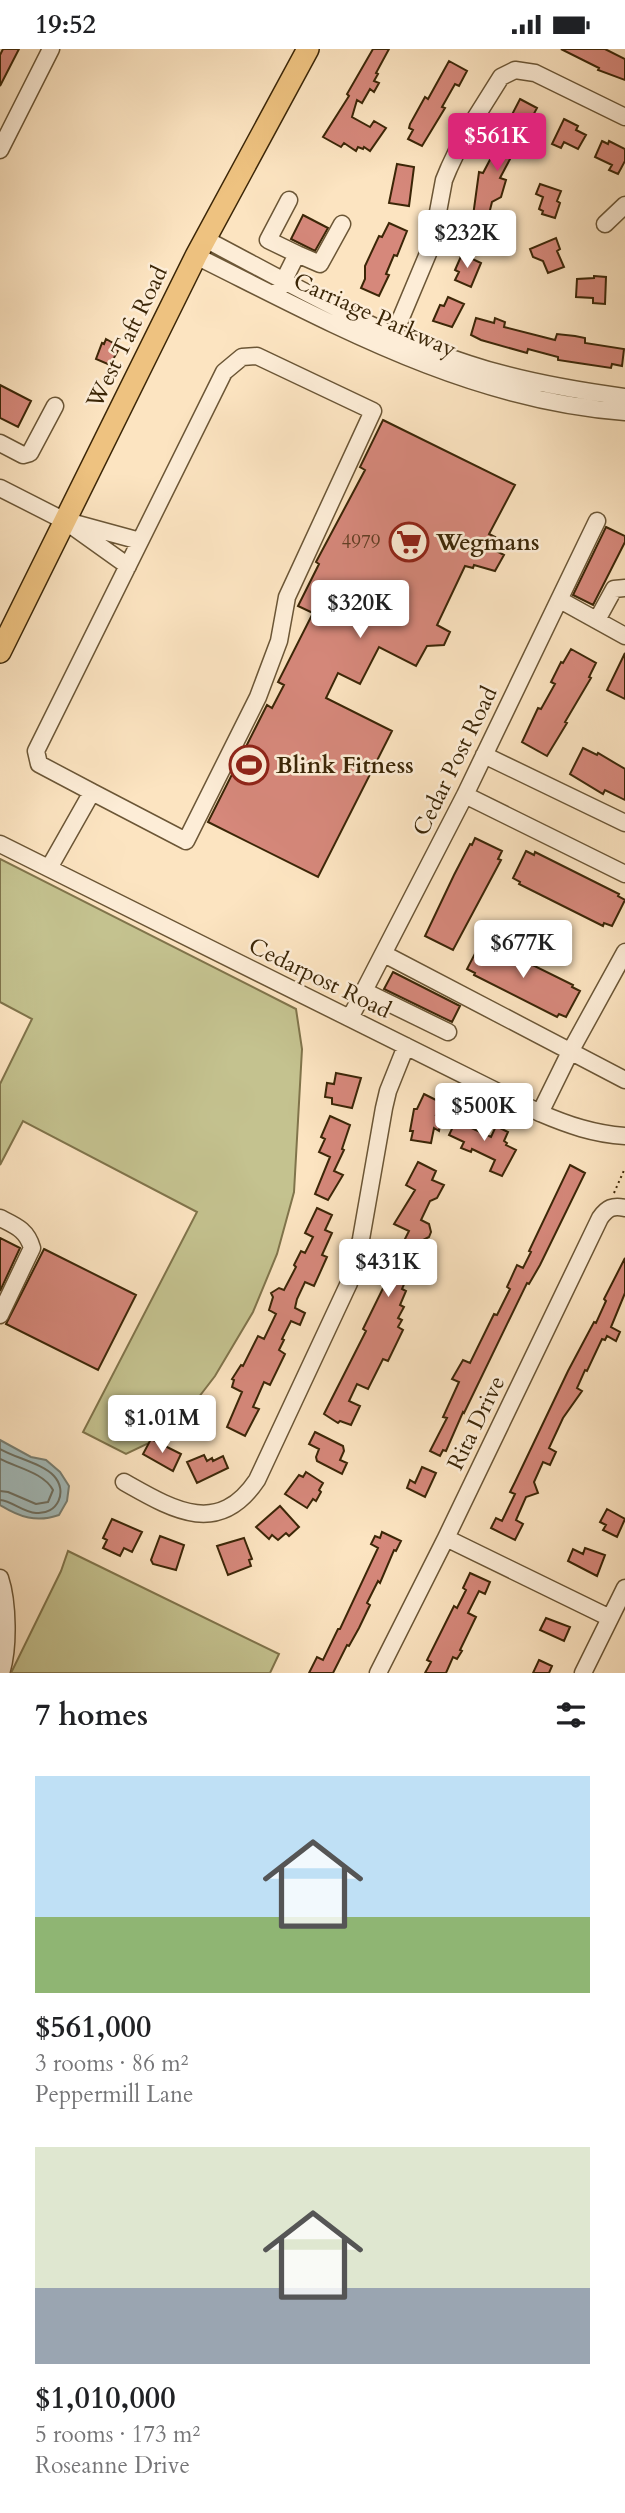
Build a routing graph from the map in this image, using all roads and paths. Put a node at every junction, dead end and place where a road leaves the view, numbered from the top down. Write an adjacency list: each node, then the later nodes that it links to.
1 (51, 49): 4 (street)
2 (308, 49): 9 (main road, West Taft Road)
3 (625, 117): 13 (street)
4 (0, 150)
5 (289, 200): 10 (street)
6 (625, 205): 8 (street)
7 (342, 224): 10 (street)
8 (605, 224)
9 (200, 247): 11 (street, Carriage Parkway); 12 (street, Carriage Parkway); 19 (main road, West Taft Road)
10 (297, 254): 11 (street)
11 (284, 280): 12 (street); 13 (street, Carriage Parkway)
12 (276, 295): 13 (street, Carriage Parkway)
13 (391, 343): 14 (street, Carriage Parkway); 16 (street, Carriage Parkway)
14 (625, 397)
15 (55, 406): 17 (street)
16 (625, 412)
17 (0, 443)
18 (0, 488): 19 (street)
19 (65, 521): 21 (street); 22 (street); 27 (main road, West Taft Road)
20 (597, 521): 24 (street, Cedar Post Road)
21 (140, 541): 22 (street); 29 (street)
22 (128, 566): 29 (street)
23 (625, 588): 25 (street)
24 (560, 600): 25 (street); 28 (street, Cedar Post Road)
25 (597, 620): 26 (street)
26 (625, 636)
27 (0, 652)
28 (484, 755): 30 (street, Cedar Post Road); 31 (street)
29 (92, 792): 33 (street)
30 (465, 795): 34 (street); 36 (street, Cedar Post Road)
31 (625, 824)
32 (0, 844): 33 (street, Cedarpost Road)
33 (49, 868): 38 (street, Cedarpost Road)
34 (625, 874)
35 (625, 952): 41 (street)
36 (383, 954): 37 (street, Cedar Post Road); 41 (street)
37 (364, 991): 38 (street, Cedar Post Road); 39 (street)
38 (350, 1018): 40 (street, Cedarpost Road)
39 (448, 1032)
40 (407, 1046): 43 (street, Cedarpost Road); 50 (street)
41 (570, 1052): 42 (street); 43 (street)
42 (625, 1080)
43 (540, 1113): 44 (street, Cedarpost Road)
44 (625, 1136)
45 (625, 1168): 47 (path)
46 (625, 1208): 47 (street)
47 (606, 1209): 51 (street, Rita Drive)
48 (0, 1218): 49 (street)
49 (0, 1315)
50 (124, 1482)
51 (446, 1538): 54 (street); 56 (street, Rita Drive)
52 (0, 1578): 55 (street)
53 (625, 1588): 54 (street)
54 (610, 1618): 57 (street)
55 (1, 1673)
56 (378, 1673)
57 (583, 1673)

